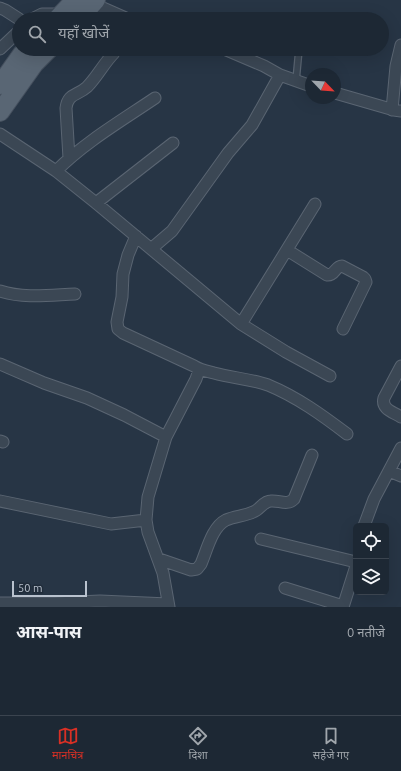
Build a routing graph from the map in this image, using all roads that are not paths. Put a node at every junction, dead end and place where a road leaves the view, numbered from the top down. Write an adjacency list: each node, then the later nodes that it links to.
1 (75, 0): 4 (main road)
2 (95, 2): 5 (main road); 6 (street)
3 (0, 8): 7 (street)
4 (64, 12)
5 (86, 12)
6 (114, 12)
7 (12, 14)
8 (12, 38): 10 (street)
9 (401, 45): 22 (street)
10 (0, 49)
11 (21, 56): 19 (main road)
12 (42, 56): 23 (main road)
13 (111, 56): 26 (street)
14 (240, 56): 16 (street)
15 (298, 56): 17 (lane)
16 (280, 75): 17 (street); 31 (street)
17 (296, 81): 18 (street)
18 (305, 84)
19 (0, 85)
20 (341, 96): 22 (street)
21 (155, 98): 26 (street)
22 (396, 110)
23 (0, 112)
24 (0, 134): 27 (street)
25 (173, 143): 28 (street)
26 (69, 158): 27 (street)
27 (56, 171): 28 (street)
28 (96, 202): 30 (street)
29 (315, 204): 32 (street)
30 (136, 236): 31 (street); 39 (street)
31 (151, 249): 35 (street)
32 (287, 250): 35 (street); 36 (street)
33 (0, 291): 34 (street)
34 (75, 294)
35 (241, 324): 40 (street)
36 (343, 329)
37 (0, 364): 43 (street)
38 (401, 366): 41 (street)
39 (199, 370): 42 (street); 43 (street)
40 (330, 376)
41 (401, 417)
42 (347, 434)
43 (166, 437): 49 (street)
44 (401, 448): 46 (street)
45 (312, 455): 52 (street)
46 (389, 471): 47 (street); 50 (street)
47 (401, 476)
48 (0, 501): 49 (street)
49 (146, 520): 52 (street)
50 (365, 523)
51 (261, 539): 53 (street)
52 (159, 559): 57 (street)
53 (353, 561)
54 (353, 575): 58 (street)
55 (285, 588): 58 (street)
56 (0, 603): 57 (street)
57 (168, 605)
58 (343, 607)

